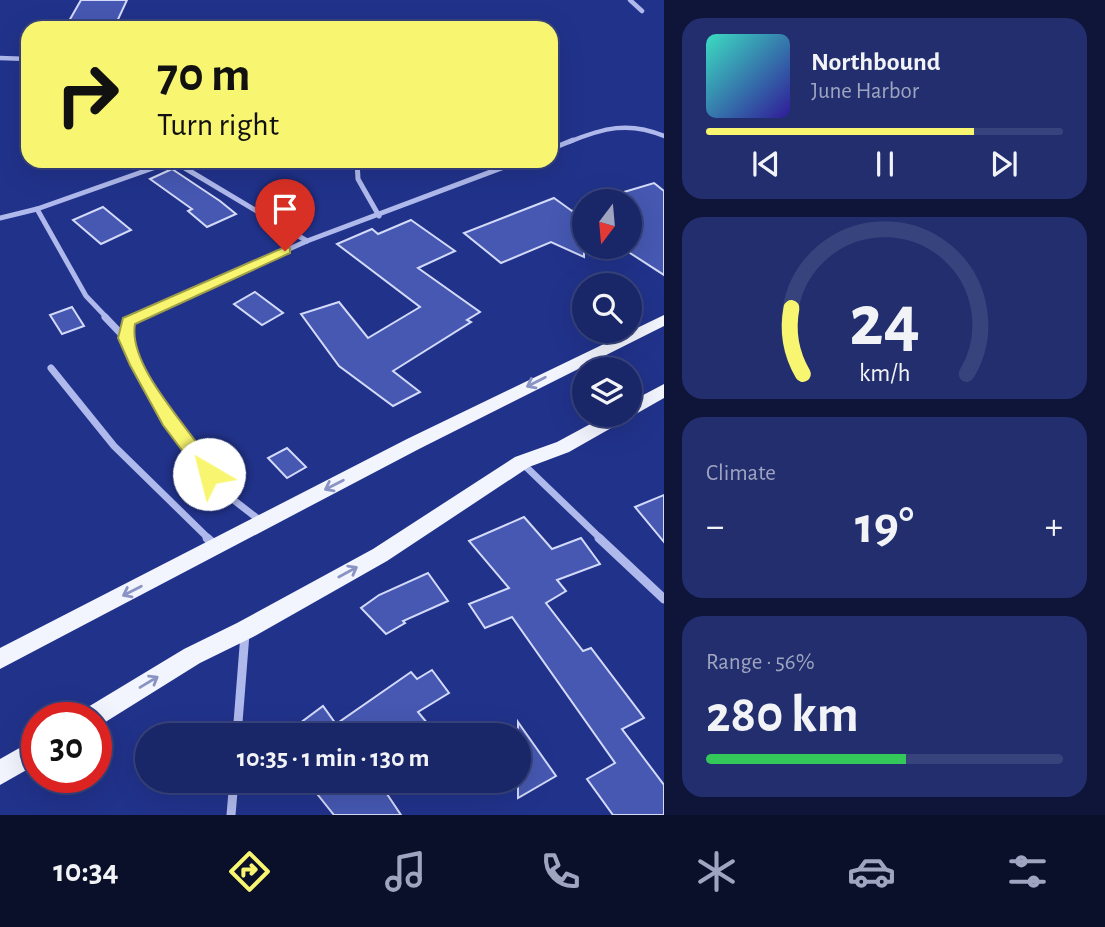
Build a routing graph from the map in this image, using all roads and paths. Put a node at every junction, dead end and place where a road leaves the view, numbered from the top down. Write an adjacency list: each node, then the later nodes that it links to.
1 (639, 0): 2 (street)
2 (630, 1): 3 (street)
3 (642, 11)
4 (0, 58): 5 (street)
5 (21, 60)
6 (664, 136): 7 (street)
7 (558, 146)
8 (153, 168): 12 (street)
9 (185, 168): 15 (street)
10 (357, 168): 13 (street)
11 (502, 168): 13 (street)
12 (37, 209): 14 (street); 17 (street)
13 (379, 216): 15 (street)
14 (0, 218)
15 (307, 241): 17 (street)
16 (664, 320): 23 (main road, one-way to 23)
17 (125, 338): 23 (street)
18 (51, 368): 24 (street)
19 (664, 390): 20 (main road)
20 (642, 403)
21 (599, 427): 22 (main road)
22 (522, 462): 25 (street); 26 (main road, one-way to 22)
23 (261, 522): 24 (main road)
24 (215, 545): 27 (main road, one-way to 27)
25 (664, 598)
26 (245, 630): 28 (main road, one-way to 26); 29 (street)
27 (0, 659)
28 (112, 705)
29 (238, 723)
30 (21, 760): 31 (main road)
31 (0, 772)
32 (233, 793): 33 (street)
33 (231, 815)

